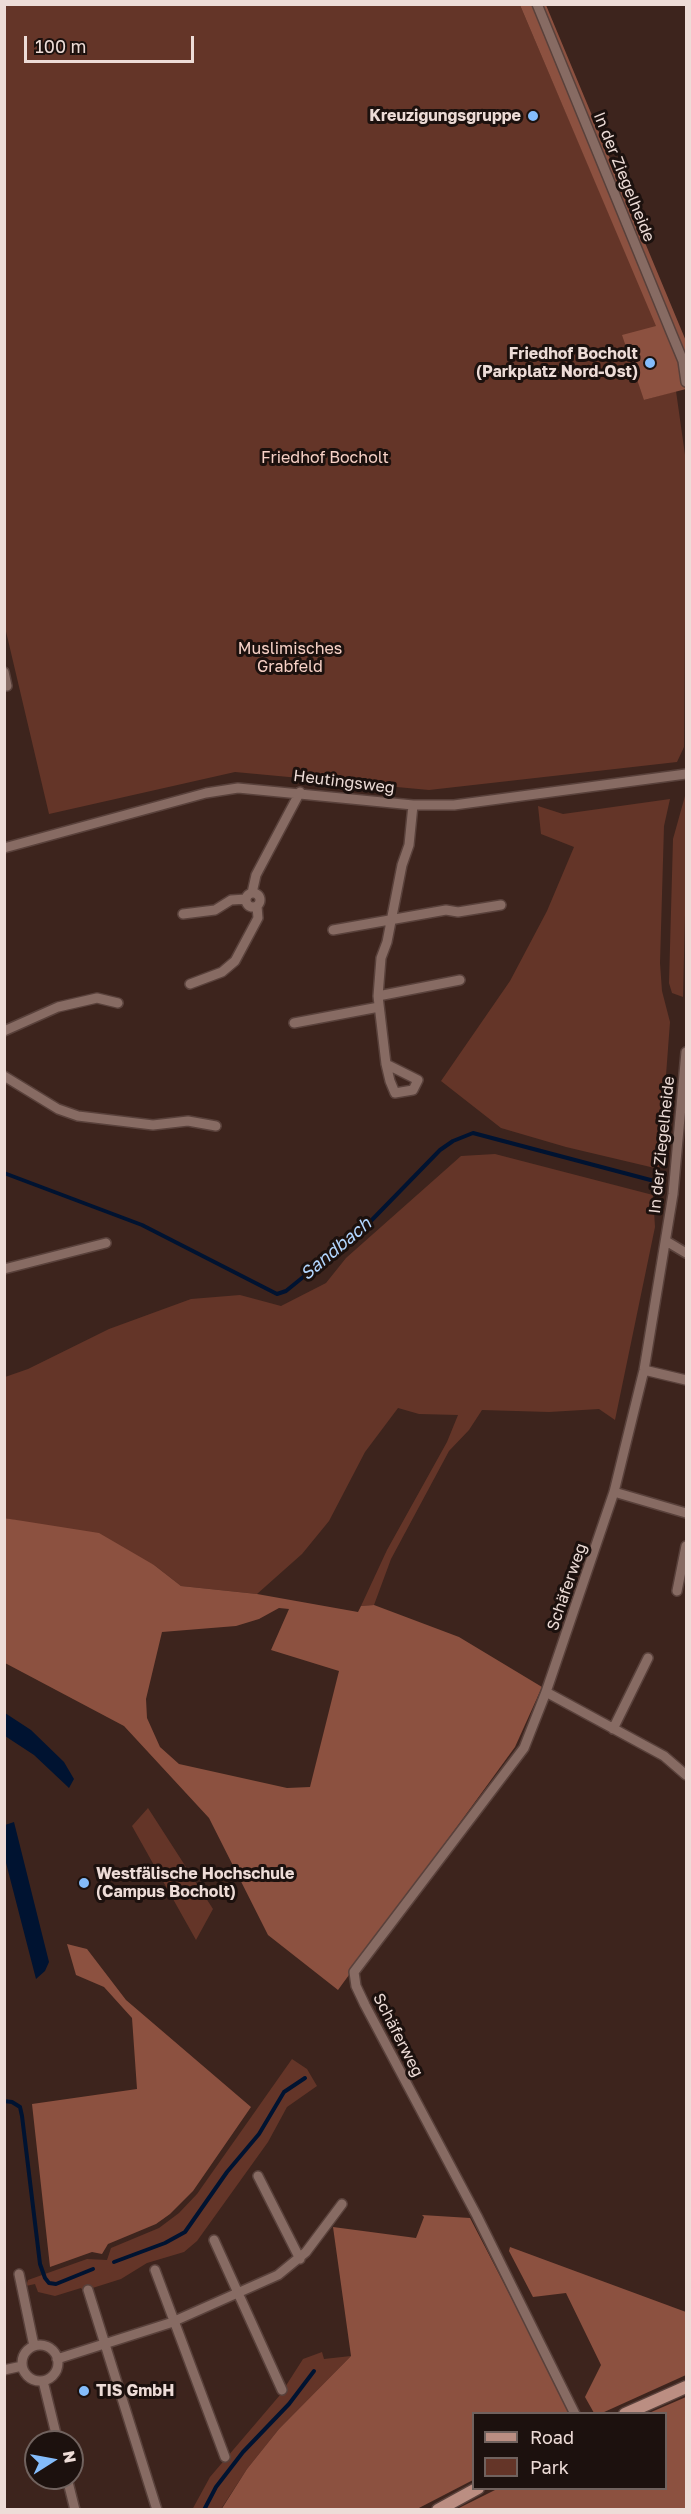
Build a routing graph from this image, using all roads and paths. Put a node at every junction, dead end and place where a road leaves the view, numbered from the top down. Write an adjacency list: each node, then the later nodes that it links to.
1 (537, 4): 2 (street, In der Ziegelheide)
2 (685, 361): 3 (street, In der Ziegelheide)
3 (687, 382)
4 (4, 672): 5 (street)
5 (7, 686)
6 (687, 774): 8 (street, Heutingsweg)
7 (300, 792): 8 (street, Heutingsweg); 9 (street, Heutingsweg); 10 (street)
8 (413, 805): 13 (street)
9 (4, 848)
10 (249, 896): 12 (street); 16 (street)
11 (501, 905): 13 (street)
12 (183, 914)
13 (391, 918): 14 (street); 17 (street)
14 (333, 930)
15 (460, 980): 17 (street)
16 (189, 984)
17 (378, 996): 19 (street)
18 (118, 1003): 21 (street)
19 (380, 1007): 20 (street); 23 (street)
20 (294, 1023)
21 (4, 1031)
22 (687, 1052): 26 (street, In der Ziegelheide)
23 (386, 1064)
24 (4, 1076): 25 (street)
25 (216, 1126)
26 (666, 1241): 28 (street); 29 (street, In der Ziegelheide)
27 (106, 1243): 30 (street)
28 (687, 1253)
29 (663, 1264): 31 (street, Schäferweg)
30 (4, 1269)
31 (644, 1370): 32 (street); 33 (street, Schäferweg)
32 (687, 1380)
33 (614, 1492): 34 (street); 38 (street, Schäferweg)
34 (687, 1513)
35 (687, 1546): 36 (street)
36 (677, 1591)
37 (648, 1658): 39 (street)
38 (546, 1692): 39 (street); 58 (street, Schäferweg)
39 (613, 1729): 40 (street)
40 (687, 1775)
41 (258, 2176): 44 (street)
42 (342, 2204): 44 (street)
43 (214, 2240): 48 (street)
44 (300, 2259): 48 (street)
45 (155, 2270): 49 (street)
46 (19, 2274): 51 (street)
47 (88, 2290): 50 (street)
48 (238, 2294): 49 (street); 57 (street)
49 (174, 2321): 50 (street); 61 (street)
50 (105, 2345): 52 (street); 65 (street)
51 (34, 2346): 52 (street); 53 (street)
52 (57, 2358): 55 (street)
53 (22, 2366): 54 (street); 55 (street)
54 (4, 2370)
55 (43, 2381): 60 (street)
56 (687, 2386): 59 (street)
57 (282, 2390)
58 (574, 2412)
59 (629, 2412)
60 (55, 2430)
61 (225, 2457)
62 (70, 2490): 64 (street)
63 (474, 2490): 66 (street)
64 (75, 2510)
65 (157, 2510)
66 (438, 2510)

